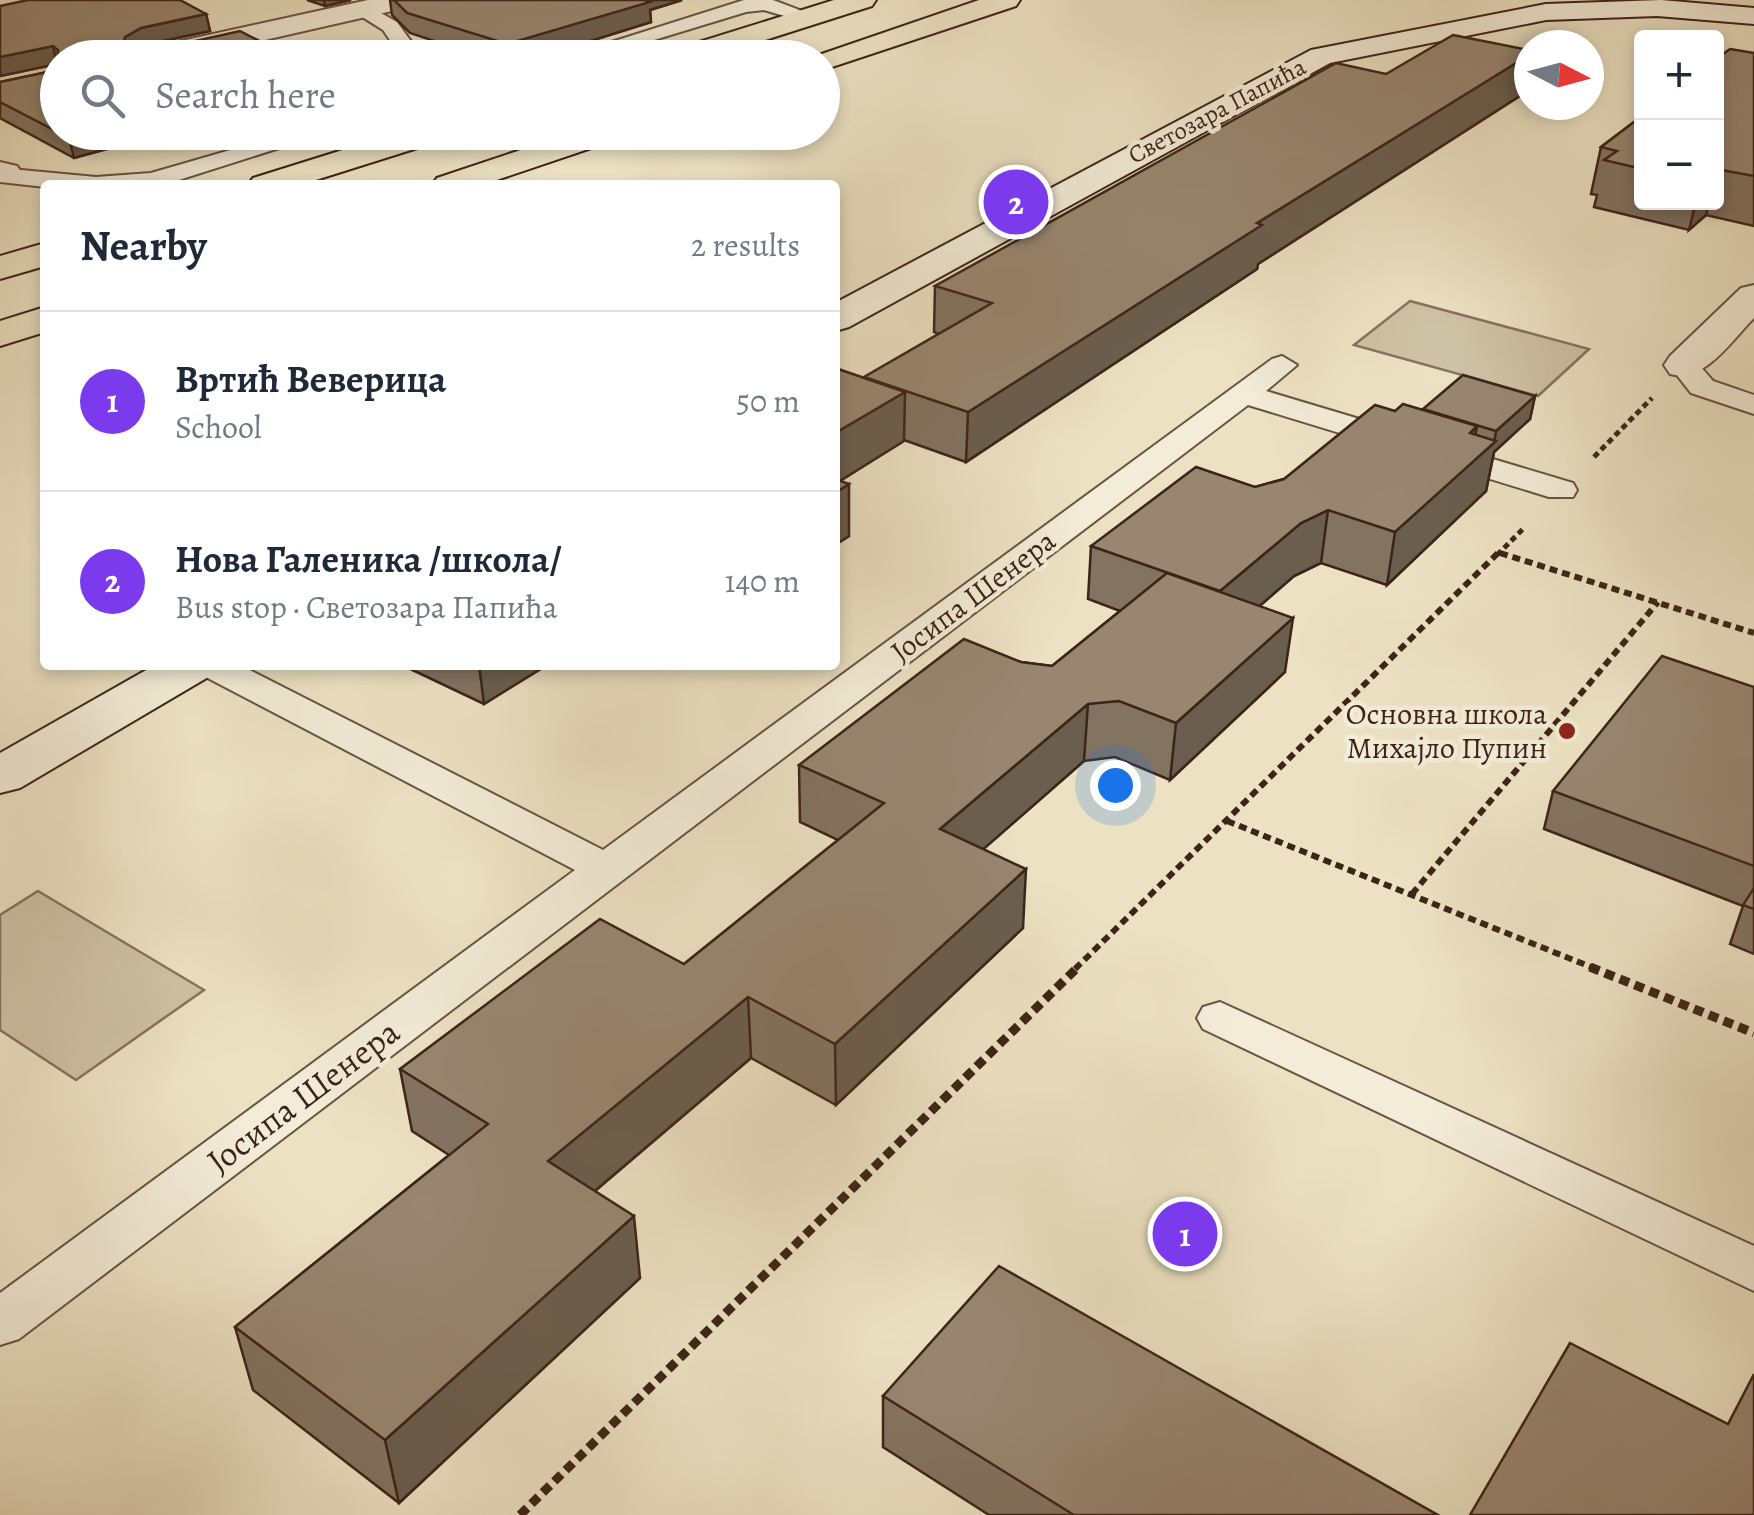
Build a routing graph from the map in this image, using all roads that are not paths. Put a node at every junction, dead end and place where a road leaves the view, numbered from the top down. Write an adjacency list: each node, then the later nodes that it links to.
1 (405, 0): 4 (street)
2 (862, 0): 6 (main road)
3 (1006, 0): 11 (main road)
4 (364, 9): 7 (street); 8 (lane)
5 (1754, 16): 23 (street, Светозара Папића)
6 (808, 17): 9 (lane); 10 (main road)
7 (225, 40)
8 (400, 40)
9 (631, 40)
10 (735, 40)
11 (840, 55)
12 (254, 150): 17 (lane)
13 (377, 150): 18 (main road)
14 (553, 150): 19 (main road)
15 (2, 174): 16 (lane)
16 (51, 180)
17 (144, 180)
18 (281, 180)
19 (464, 180)
20 (40, 256): 21 (main road)
21 (0, 268)
22 (1754, 296): 27 (street)
23 (840, 316)
24 (40, 321): 25 (main road)
25 (0, 334)
26 (1282, 365): 28 (lane, Јосипа Шенера)
27 (1684, 366): 29 (lane)
28 (1243, 394): 30 (lane); 34 (lane, Јосипа Шенера)
29 (1754, 405)
30 (1561, 490)
31 (183, 670): 33 (street)
32 (222, 670): 34 (lane)
33 (0, 776)
34 (606, 869): 37 (lane, Јосипа Шенера)
35 (1220, 1018): 36 (lane)
36 (1754, 1270)
37 (0, 1324)

